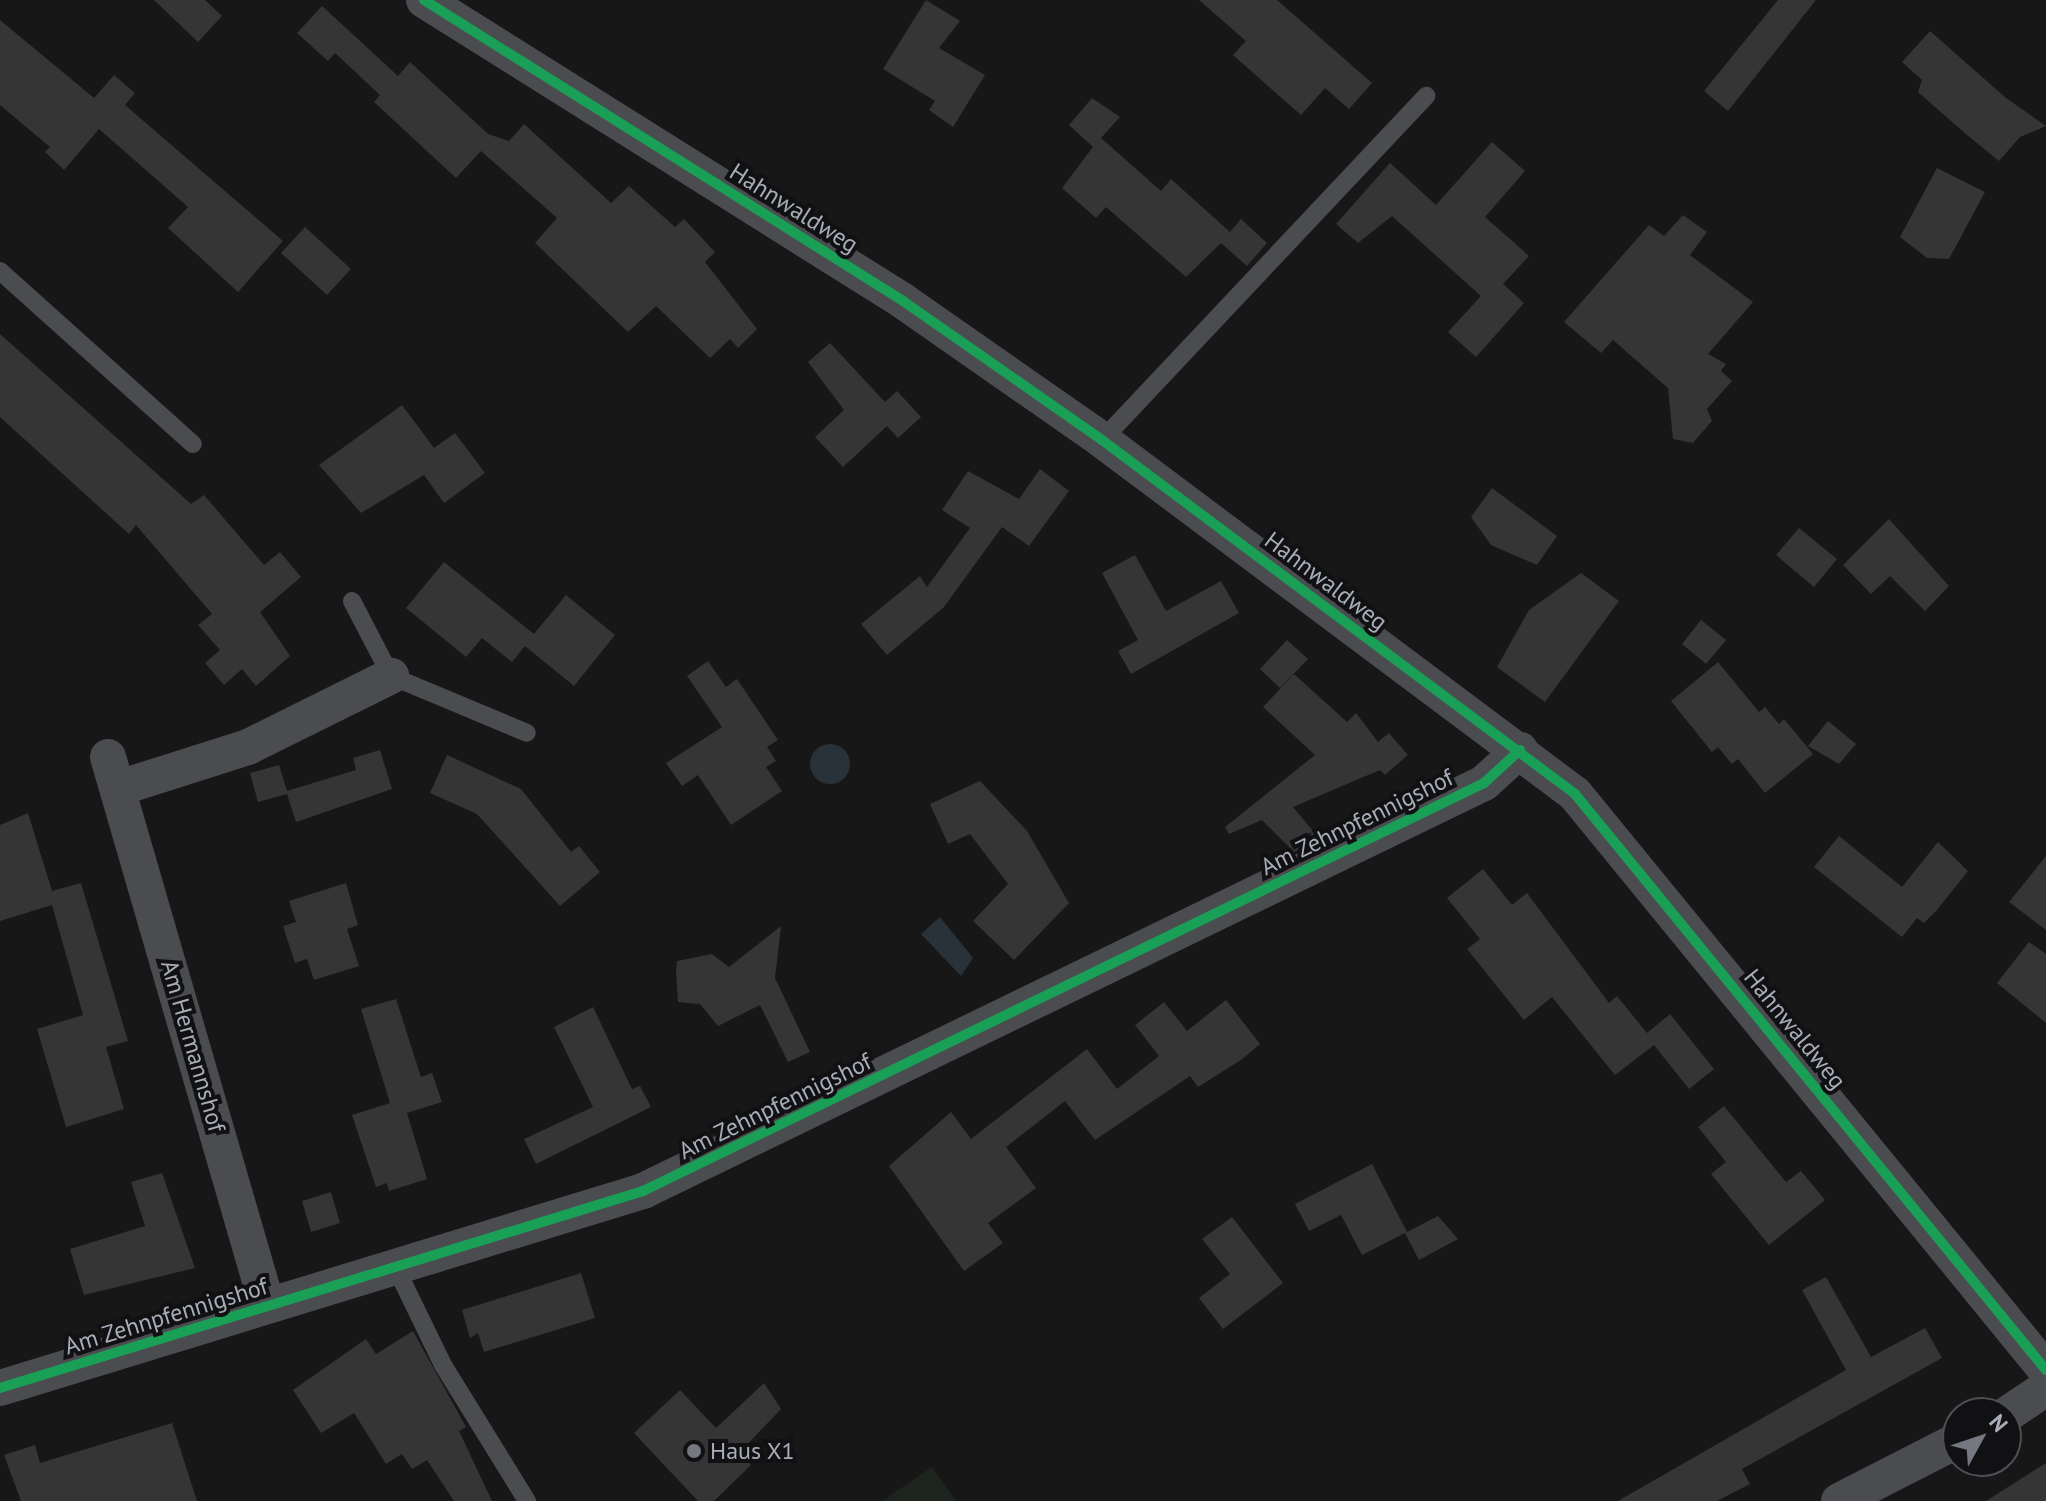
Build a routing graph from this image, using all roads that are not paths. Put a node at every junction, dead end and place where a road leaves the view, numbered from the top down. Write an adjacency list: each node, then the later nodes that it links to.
1 (424, 0): 4 (street, Hahnwaldweg)
2 (1426, 96): 4 (lane)
3 (0, 271): 5 (lane)
4 (1102, 440): 9 (street, Hahnwaldweg)
5 (193, 444)
6 (352, 601): 7 (lane)
7 (391, 676): 8 (lane); 11 (street, Am Hermannshof)
8 (527, 733)
9 (1520, 750): 10 (street, Am Zehnpfennigshof); 12 (street, Hahnwaldweg)
10 (395, 1266): 11 (street, Am Zehnpfennigshof); 17 (lane)
11 (267, 1305): 13 (street, Am Zehnpfennigshof)
12 (2046, 1370)
13 (0, 1388)
14 (2046, 1388): 15 (street)
15 (2022, 1404)
16 (1942, 1448): 18 (street)
17 (527, 1501)
18 (1839, 1501)

